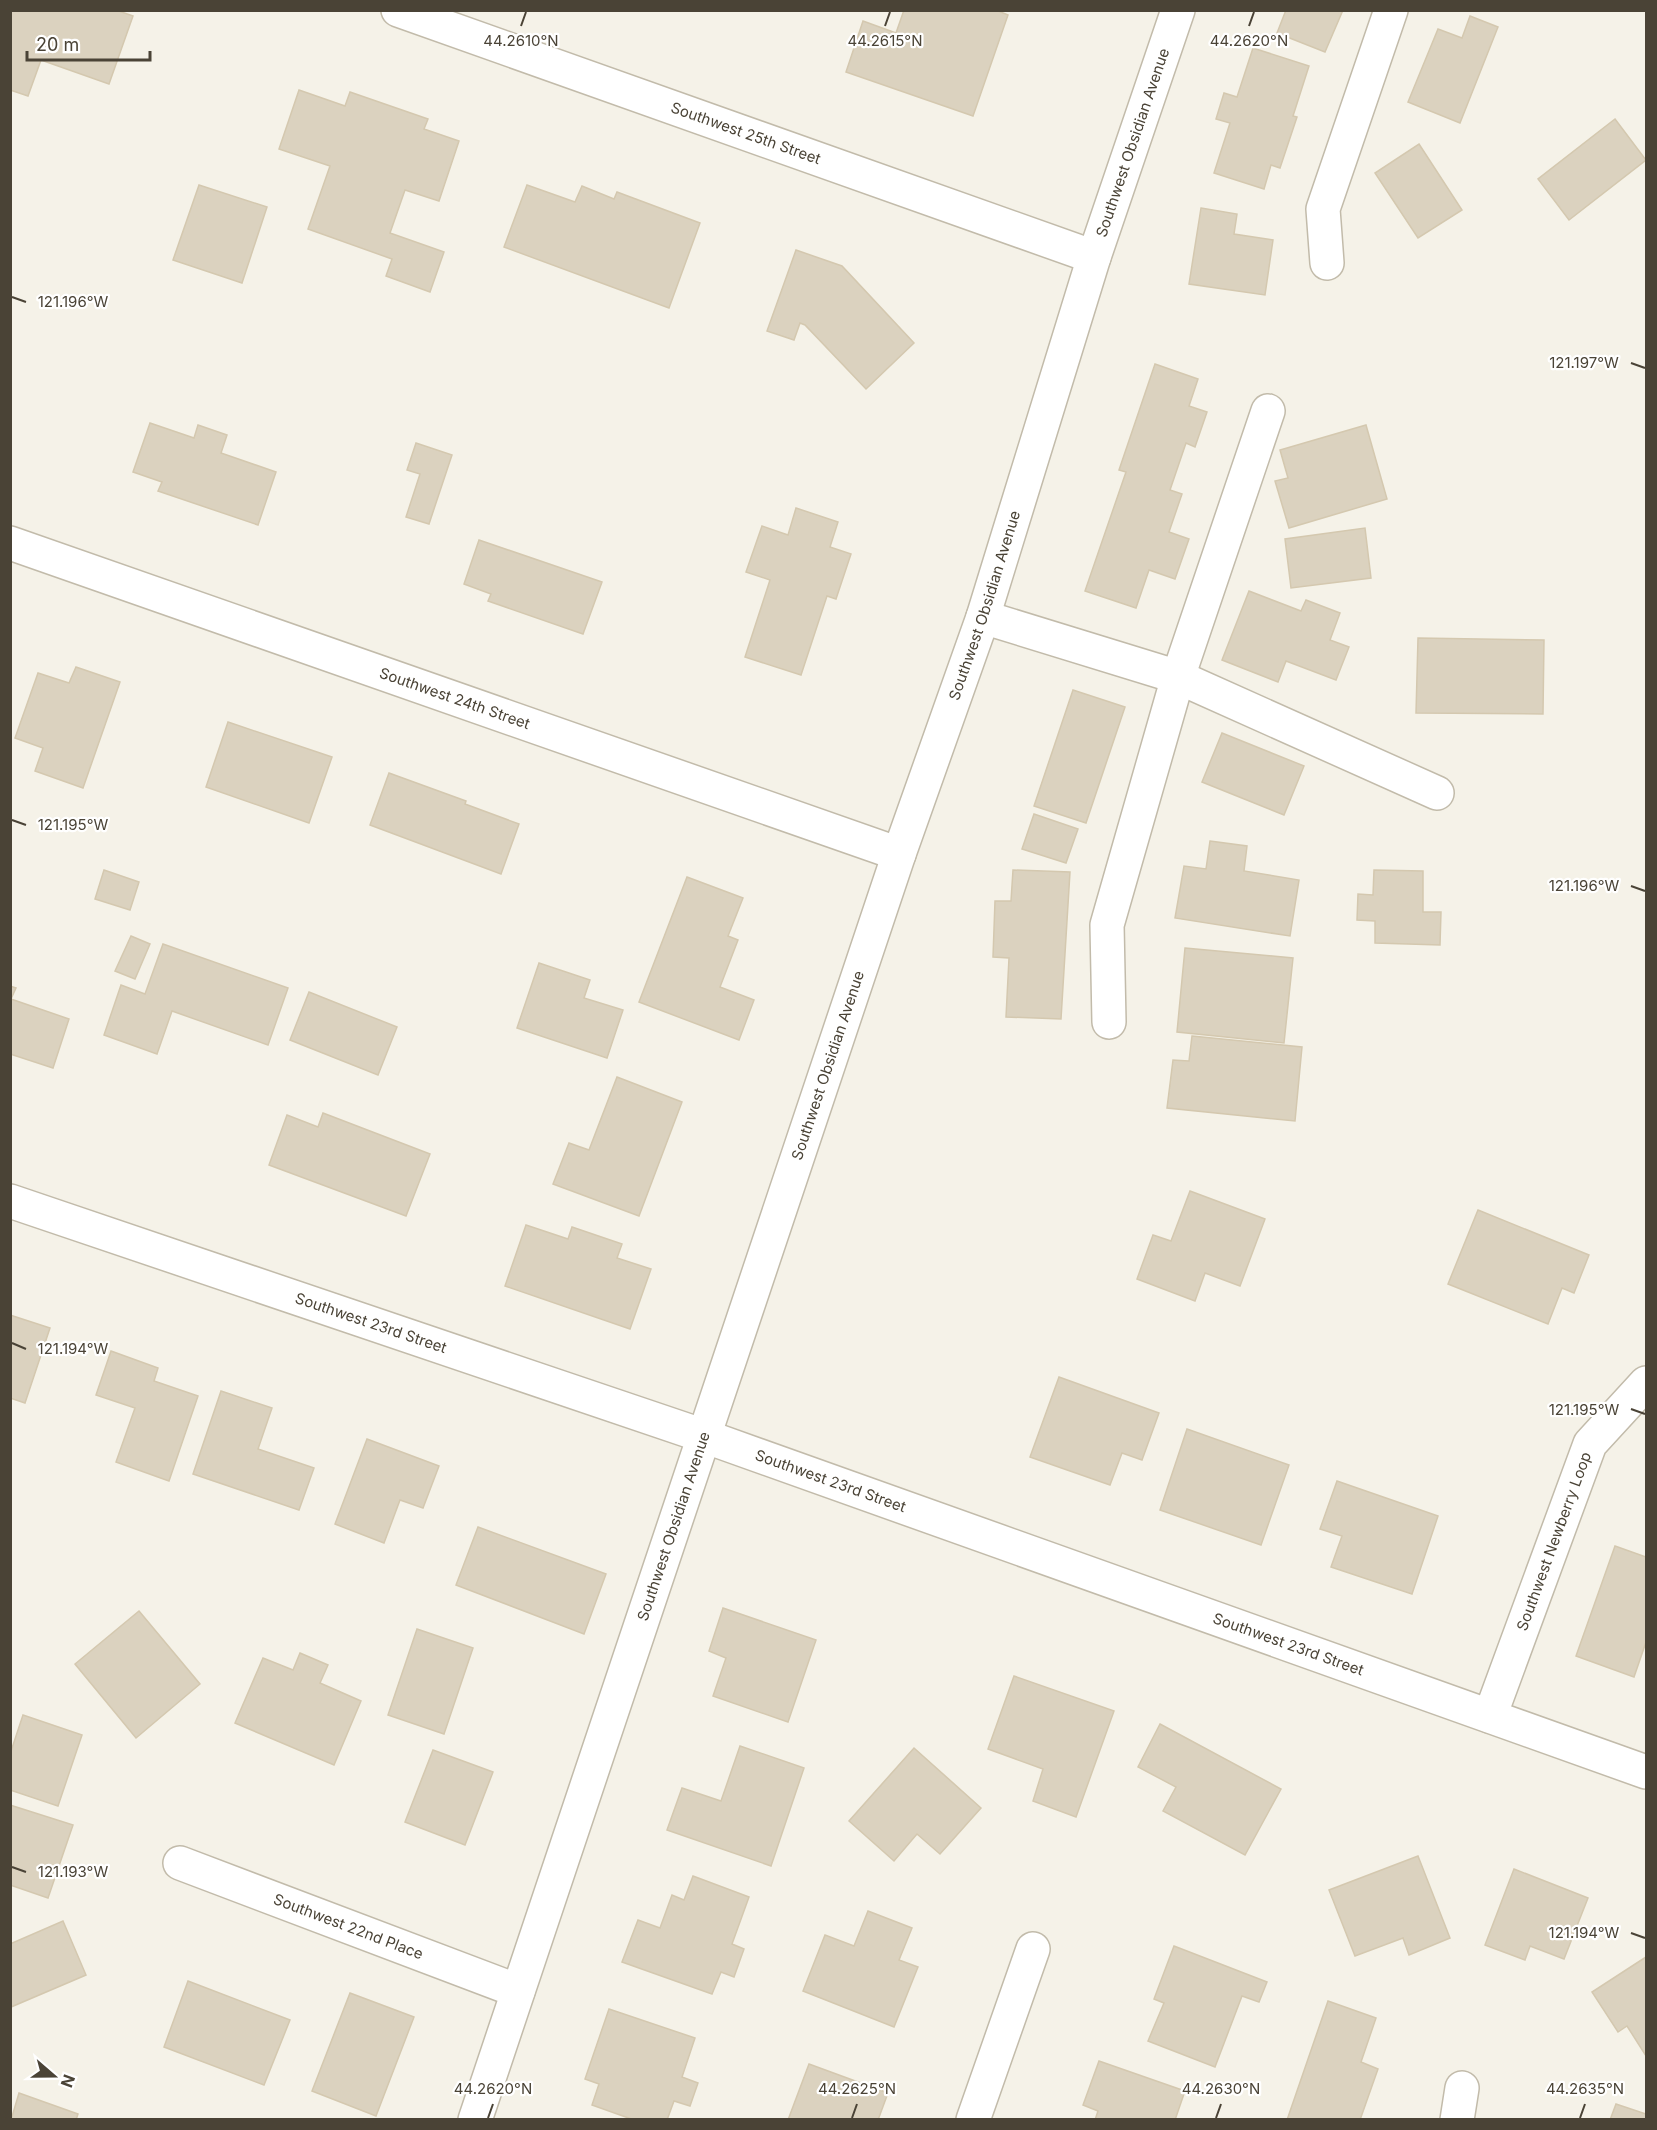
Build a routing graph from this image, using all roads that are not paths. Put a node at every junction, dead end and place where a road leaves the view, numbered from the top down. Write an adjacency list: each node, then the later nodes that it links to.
1 (398, 10): 4 (street, Southwest 25th Street)
2 (1178, 10): 4 (street, Southwest Obsidian Avenue)
3 (1391, 10): 5 (street)
4 (1094, 257): 8 (street, Southwest Obsidian Avenue)
5 (1327, 263)
6 (1268, 411): 9 (street)
7 (10, 543): 11 (street, Southwest 24th Street)
8 (983, 617): 9 (street); 11 (street, Southwest Obsidian Avenue)
9 (1178, 677): 10 (street); 12 (street)
10 (1437, 793)
11 (899, 854): 15 (street, Southwest Obsidian Avenue)
12 (1109, 1022)
13 (10, 1201): 15 (street, Southwest 23rd Street)
14 (1647, 1383): 16 (street, Southwest Newberry Loop)
15 (704, 1437): 16 (street, Southwest 23rd Street); 20 (street, Southwest Obsidian Avenue)
16 (1490, 1716): 17 (street, Southwest 23rd Street)
17 (1647, 1772)
18 (180, 1863): 20 (street, Southwest 22nd Place)
19 (1033, 1949): 22 (street)
20 (518, 1991): 21 (street, Southwest Obsidian Avenue)
21 (475, 2120)
22 (974, 2120)

